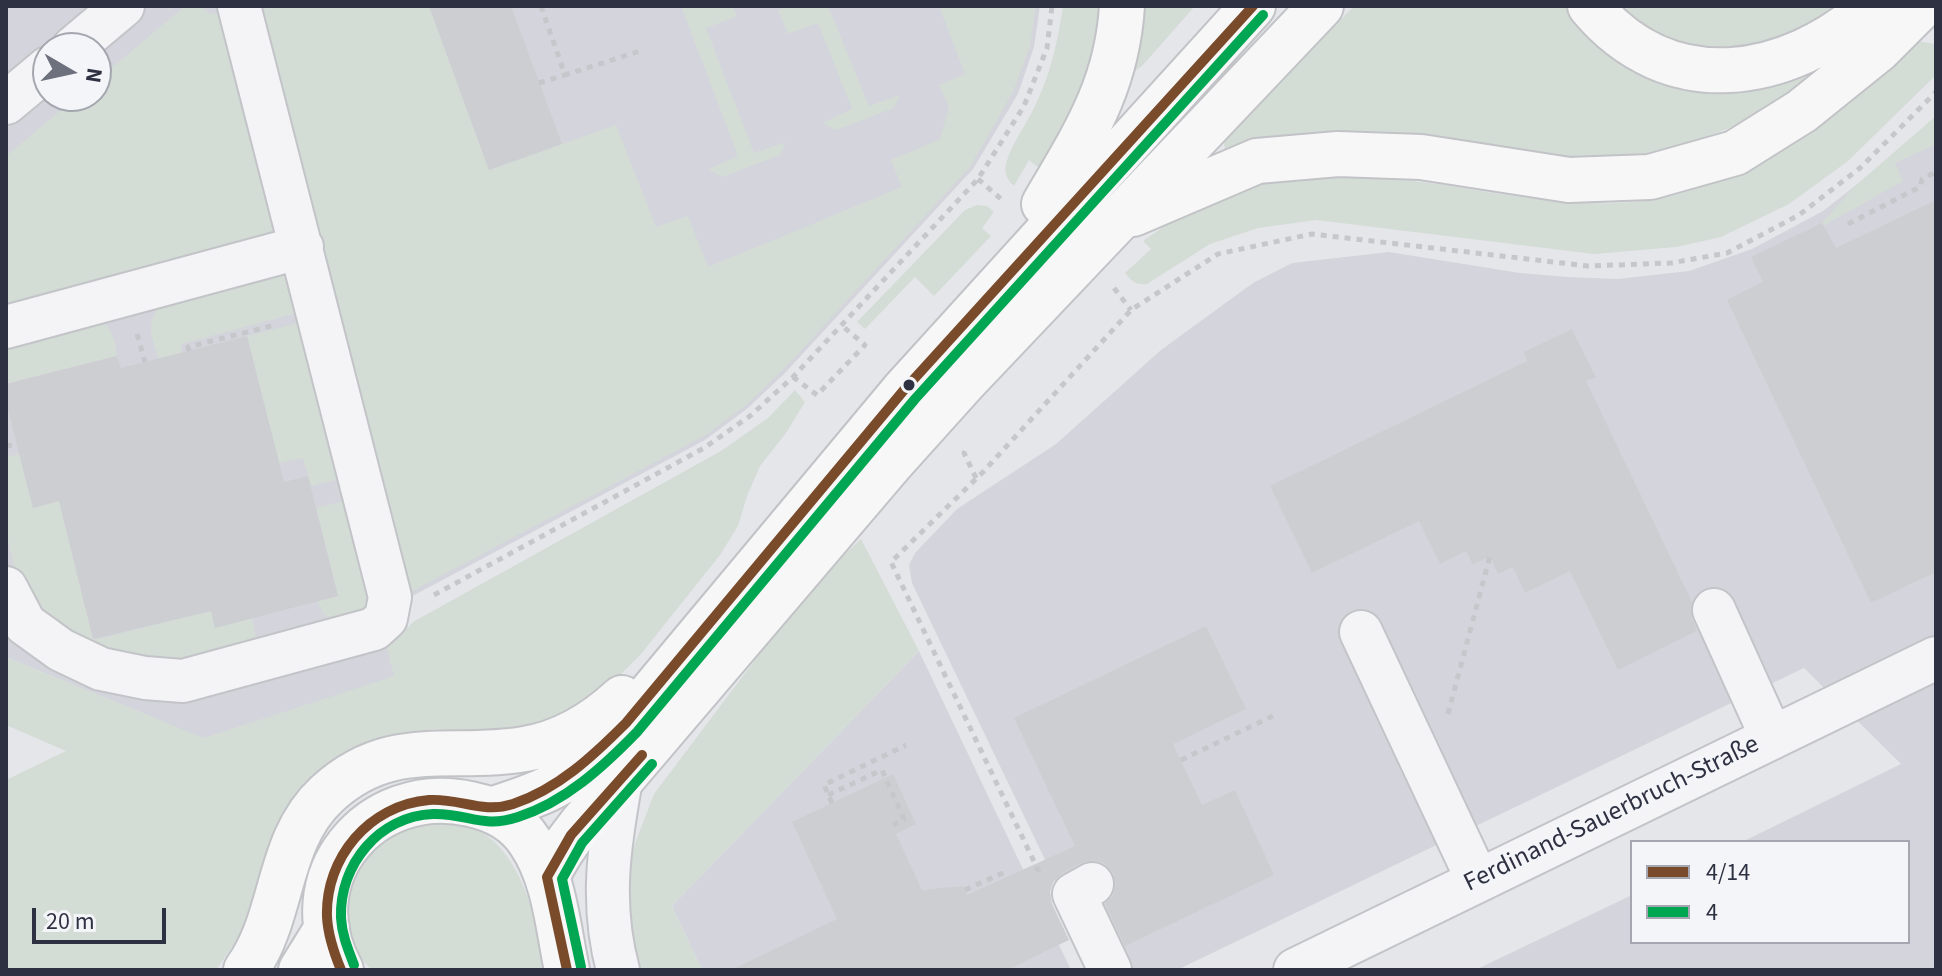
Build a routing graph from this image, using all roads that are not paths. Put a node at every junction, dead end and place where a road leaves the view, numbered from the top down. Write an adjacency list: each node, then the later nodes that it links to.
1 (123, 6): 9 (street)
2 (239, 6): 13 (street)
3 (1122, 6): 14 (main road)
4 (1253, 6): 14 (main road)
5 (1321, 6): 12 (main road)
6 (1590, 6): 7 (main road)
7 (1872, 6)
8 (1922, 6): 12 (main road)
9 (92, 32)
10 (32, 81): 11 (street)
11 (6, 103)
12 (1116, 221): 22 (main road)
13 (302, 247): 15 (street); 17 (street)
14 (996, 286): 16 (main road)
15 (6, 327)
16 (760, 559): 23 (main road); 28 (main road)
17 (6, 588)
18 (1714, 610): 21 (street)
19 (1361, 632): 25 (street)
20 (1933, 660): 21 (street, Ferdinand-Sauerbruch-Straße)
21 (1772, 738): 25 (street, Ferdinand-Sauerbruch-Straße)
22 (621, 780): 24 (main road); 32 (street)
23 (491, 810): 24 (main road); 27 (main road)
24 (547, 877): 31 (main road)
25 (1478, 881): 34 (street, Ferdinand-Sauerbruch-Straße)
26 (1092, 884): 33 (street)
27 (327, 928): 29 (main road); 30 (main road)
28 (246, 970)
29 (301, 970)
30 (341, 970)
31 (567, 970)
32 (618, 970)
33 (1110, 970)
34 (1295, 970)

